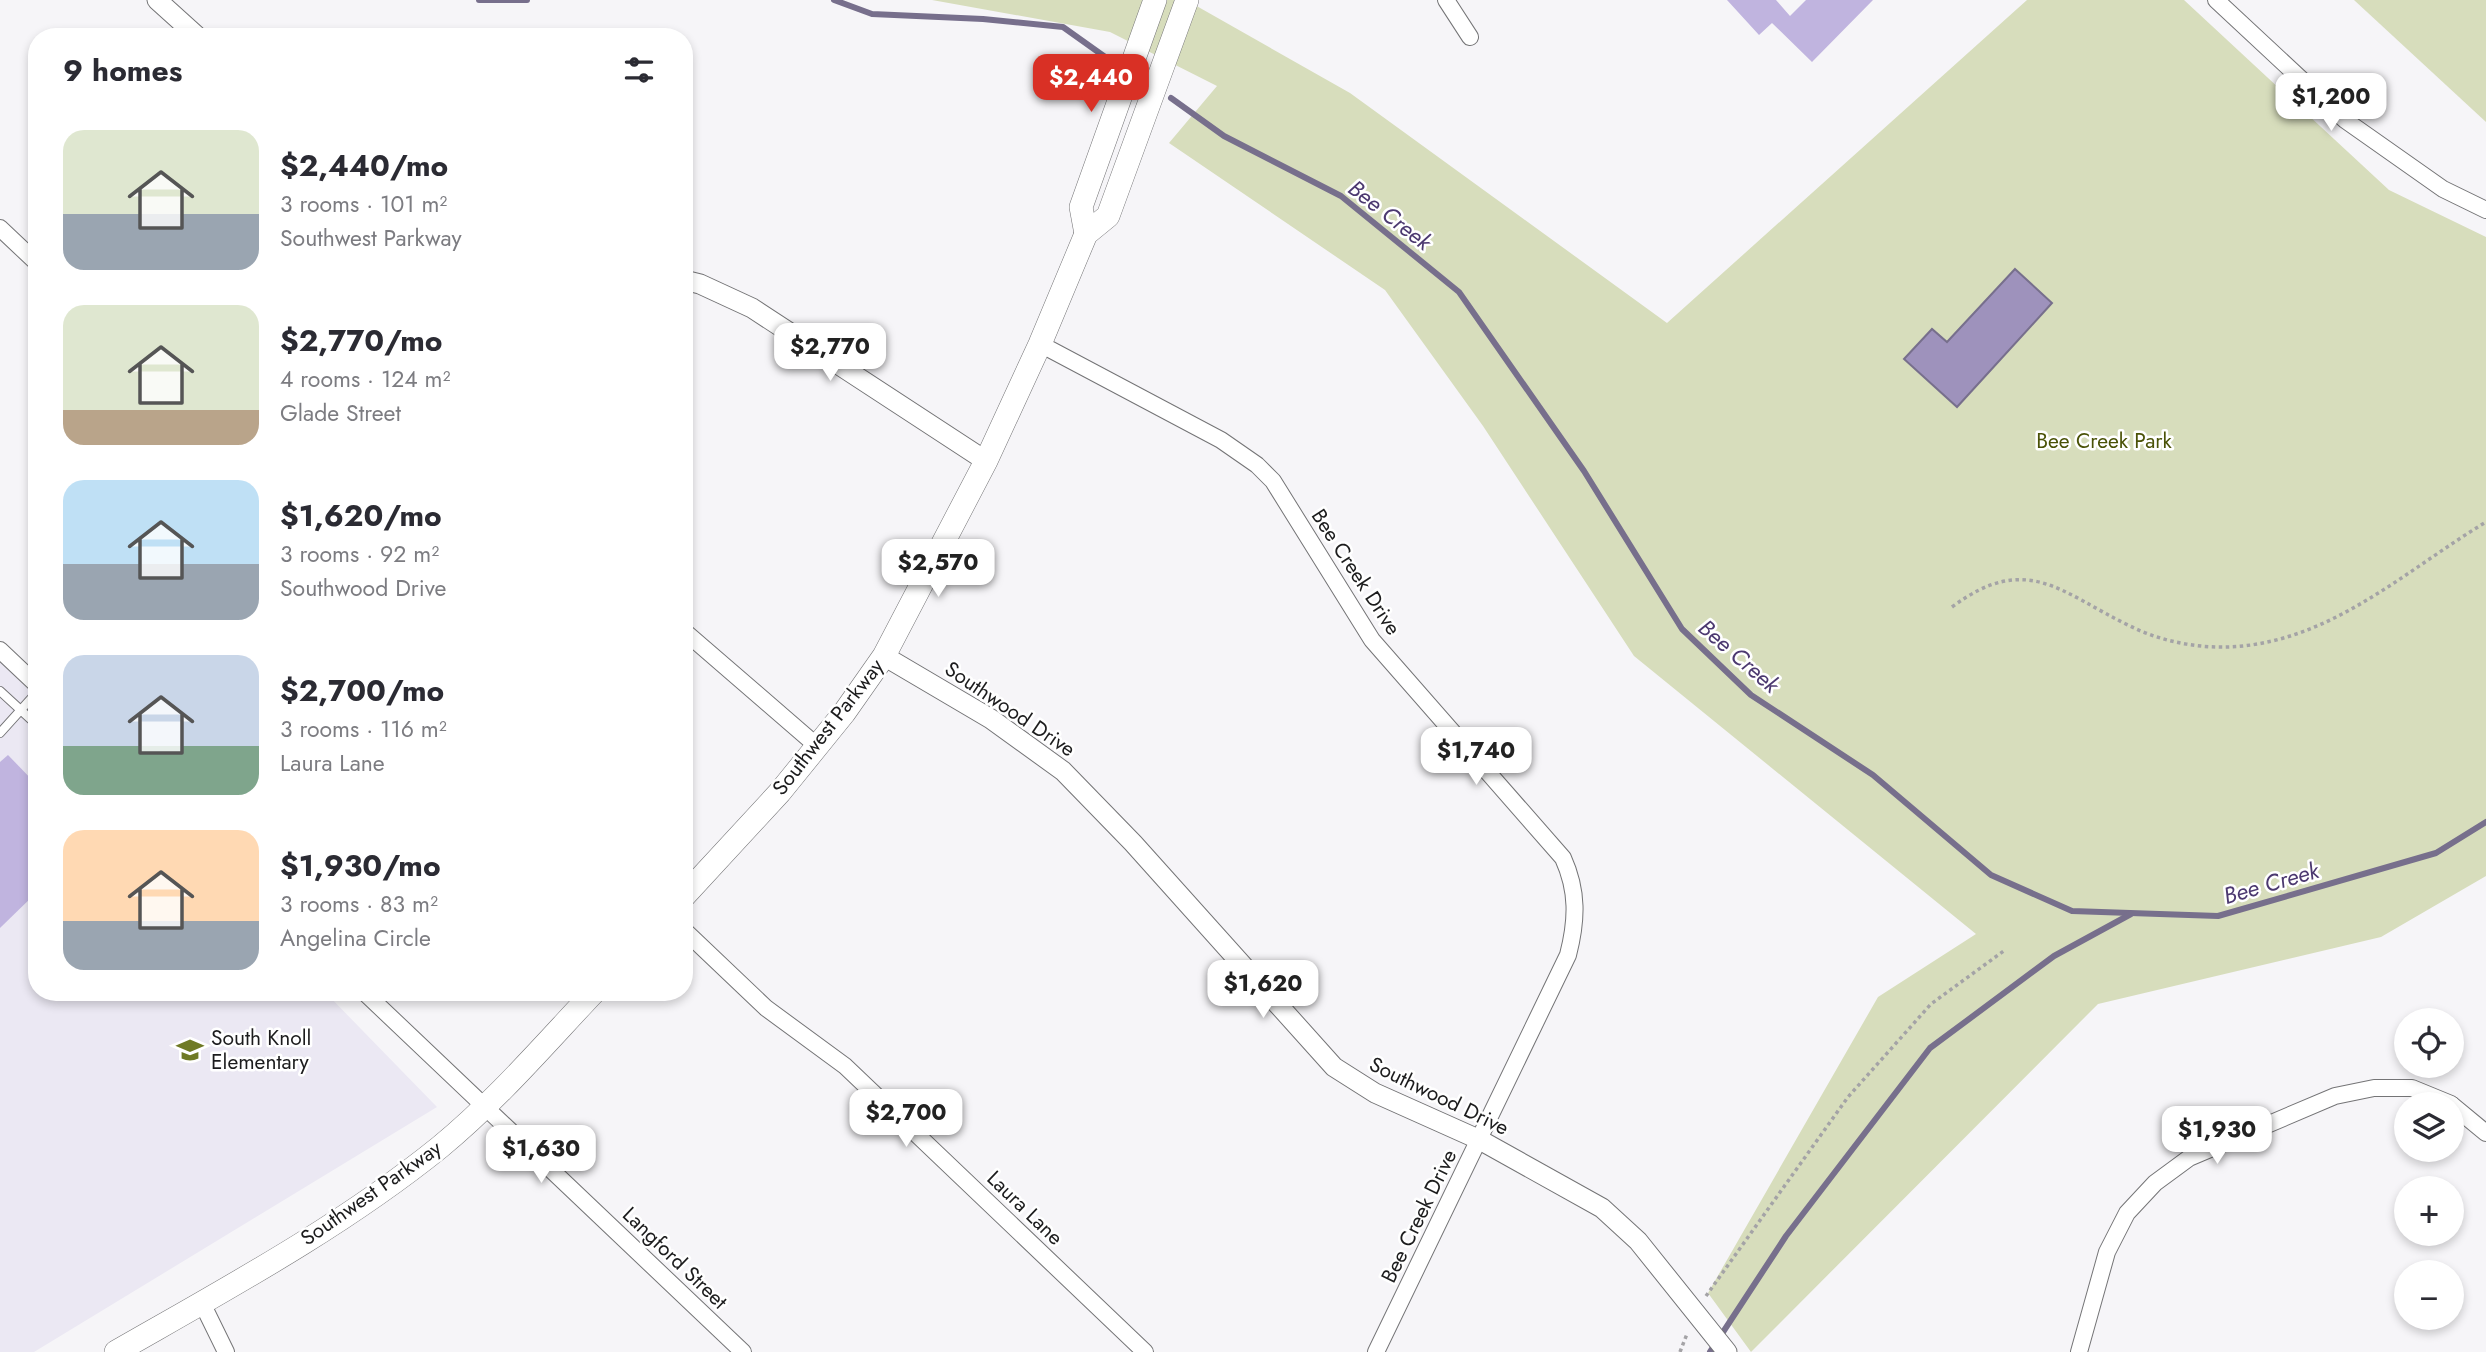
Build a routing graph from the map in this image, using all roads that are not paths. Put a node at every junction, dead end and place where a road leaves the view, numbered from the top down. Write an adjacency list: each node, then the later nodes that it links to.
1 (158, 0): 6 (street)
2 (1155, 0): 10 (main road, Southwest Parkway)
3 (1187, 0): 10 (main road, Southwest Parkway)
4 (1446, 0): 7 (street)
5 (2216, 0): 8 (street)
6 (188, 28)
7 (1471, 37)
8 (2486, 210)
9 (0, 228): 11 (street)
10 (1086, 234): 13 (main road, Southwest Parkway)
11 (28, 254)
12 (693, 282): 14 (street)
13 (1040, 344): 14 (main road, Southwest Parkway); 33 (street, Bee Creek Drive)
14 (986, 461): 17 (main road, Southwest Parkway)
15 (693, 639): 24 (street)
16 (0, 650): 18 (street)
17 (884, 656): 24 (main road, Southwest Parkway); 33 (street, Southwood Drive)
18 (28, 676)
19 (0, 691): 21 (lane)
20 (28, 703): 21 (lane)
21 (21, 711): 22 (lane); 23 (lane)
22 (28, 717)
23 (0, 733)
24 (817, 747): 25 (main road, Southwest Parkway)
25 (693, 886)
26 (693, 939): 39 (street, Laura Lane)
27 (373, 1001): 30 (street, Langford Street)
28 (585, 1001): 30 (main road, Southwest Parkway)
29 (2421, 1092): 35 (street)
30 (485, 1107): 34 (main road, Southwest Parkway); 38 (street, Langford Street)
31 (2464, 1115): 32 (street)
32 (2486, 1133)
33 (1480, 1140): 40 (street, Bee Creek Drive); 41 (street, Southwood Drive)
34 (202, 1303): 36 (main road, Southwest Parkway); 37 (street)
35 (2085, 1351)
36 (116, 1352)
37 (226, 1352)
38 (743, 1352)
39 (1145, 1352)
40 (1376, 1352)
41 (1727, 1352)

